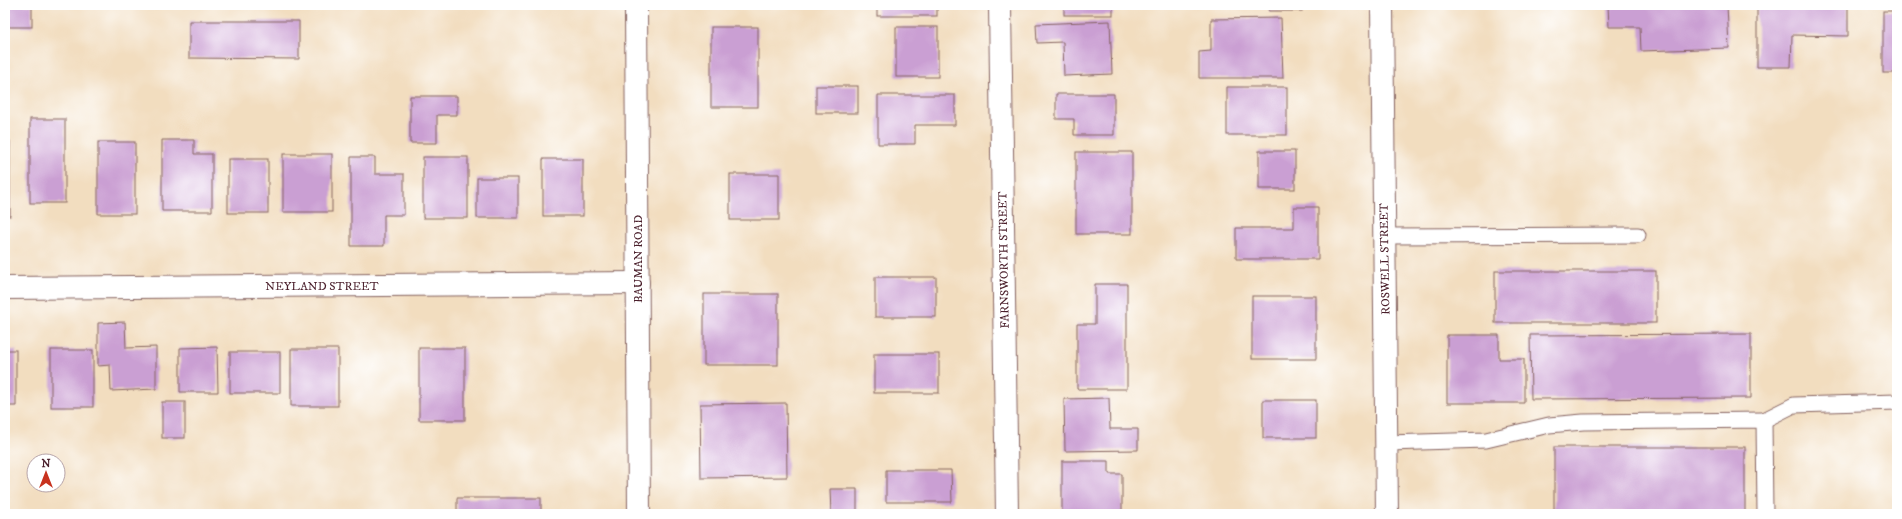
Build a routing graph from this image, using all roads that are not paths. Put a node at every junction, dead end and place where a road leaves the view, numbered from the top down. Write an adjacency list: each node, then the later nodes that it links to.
1 (636, 5): 6 (street, BAUMAN ROAD)
2 (1000, 5): 12 (street, FARNSWORTH STREET)
3 (1382, 5): 5 (street, ROSWELL STREET)
4 (1638, 235): 5 (lane)
5 (1385, 236): 10 (street, ROSWELL STREET)
6 (638, 283): 7 (street, NEYLAND STREET); 11 (street, BAUMAN ROAD)
7 (5, 288)
8 (1897, 402): 9 (lane)
9 (1764, 420): 10 (lane); 14 (lane)
10 (1388, 443): 13 (street, ROSWELL STREET)
11 (639, 514)
12 (1007, 514)
13 (1387, 514)
14 (1765, 514)

